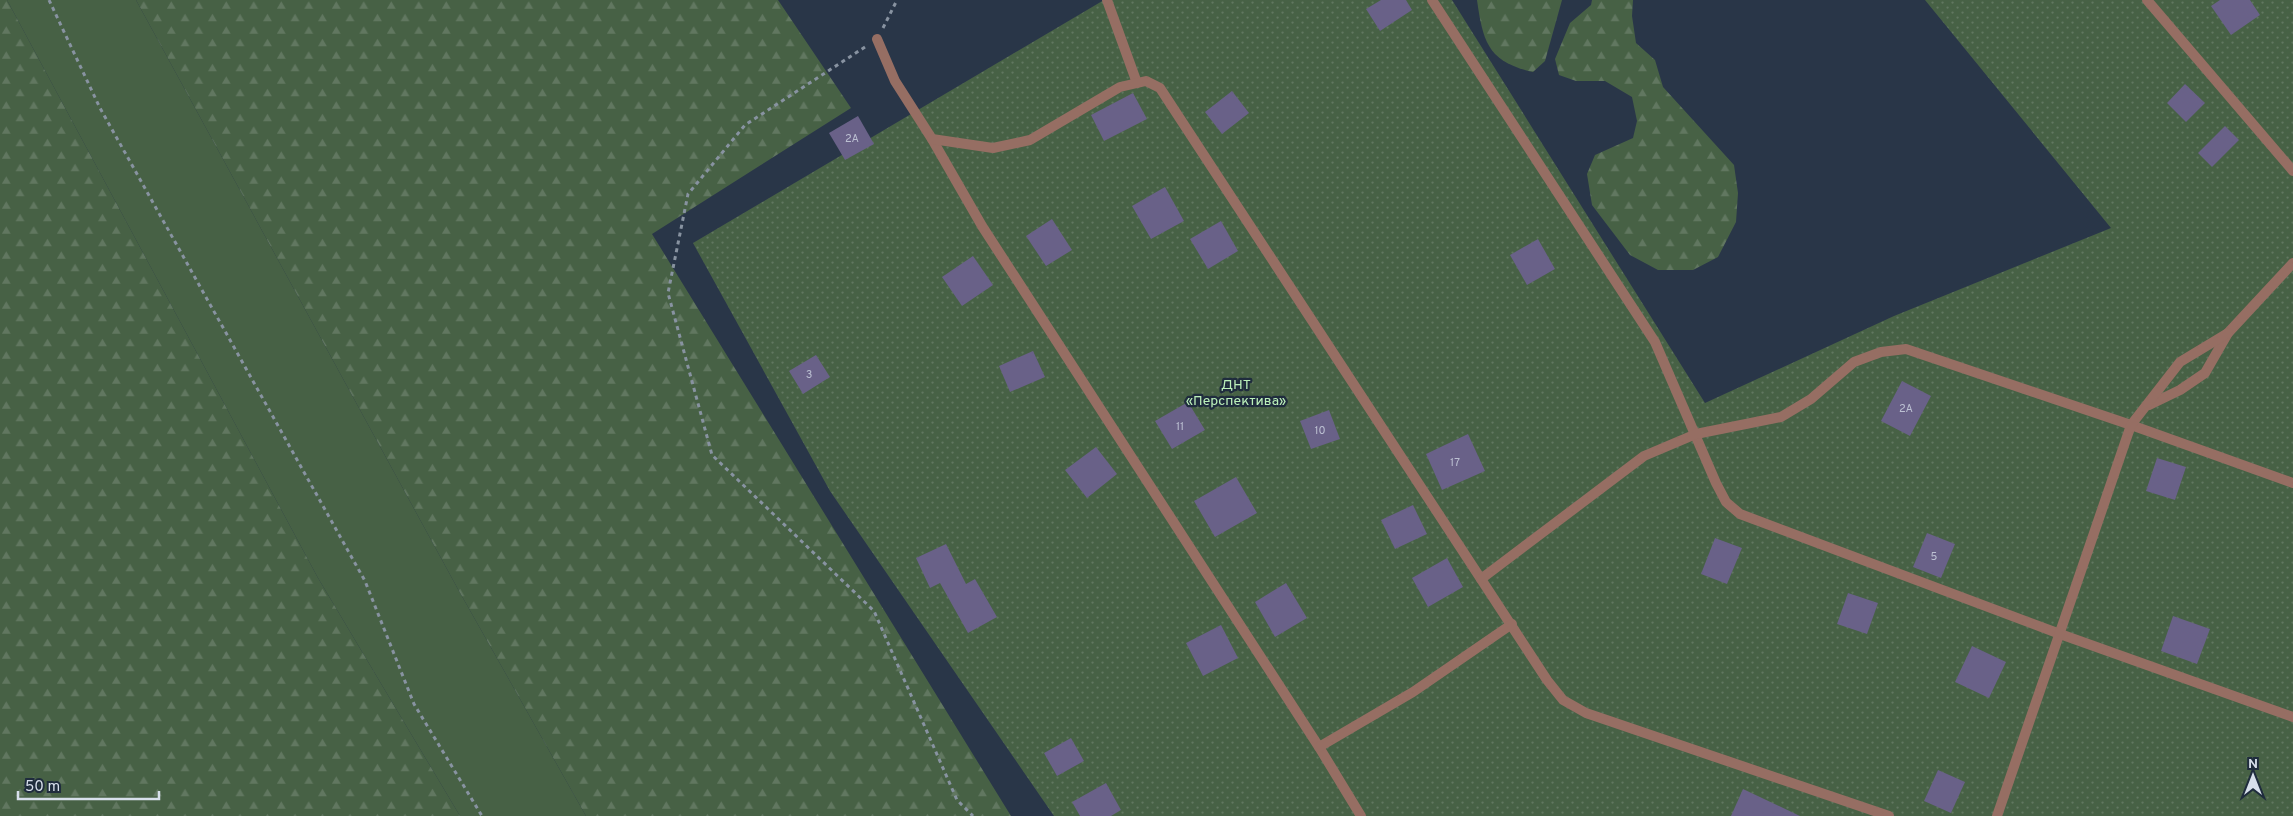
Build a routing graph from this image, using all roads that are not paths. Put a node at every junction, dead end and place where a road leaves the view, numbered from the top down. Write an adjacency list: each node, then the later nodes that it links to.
1 (1107, 0): 5 (street)
2 (1432, 0): 12 (street)
3 (2146, 0): 7 (street)
4 (877, 39): 6 (street)
5 (1137, 83): 6 (street); 14 (street)
6 (932, 139): 18 (street)
7 (2293, 171)
8 (2293, 263): 9 (street)
9 (2228, 333): 10 (street); 10 (street)
10 (2148, 405): 11 (street)
11 (2131, 425): 12 (street); 13 (street); 16 (street)
12 (1696, 434): 14 (street); 16 (street)
13 (2293, 483)
14 (1481, 579): 15 (street)
15 (1512, 624): 18 (street); 20 (street)
16 (2060, 634): 17 (street); 21 (street)
17 (2293, 718)
18 (1320, 747): 19 (street)
19 (1361, 816)
20 (1889, 816)
21 (1997, 816)

